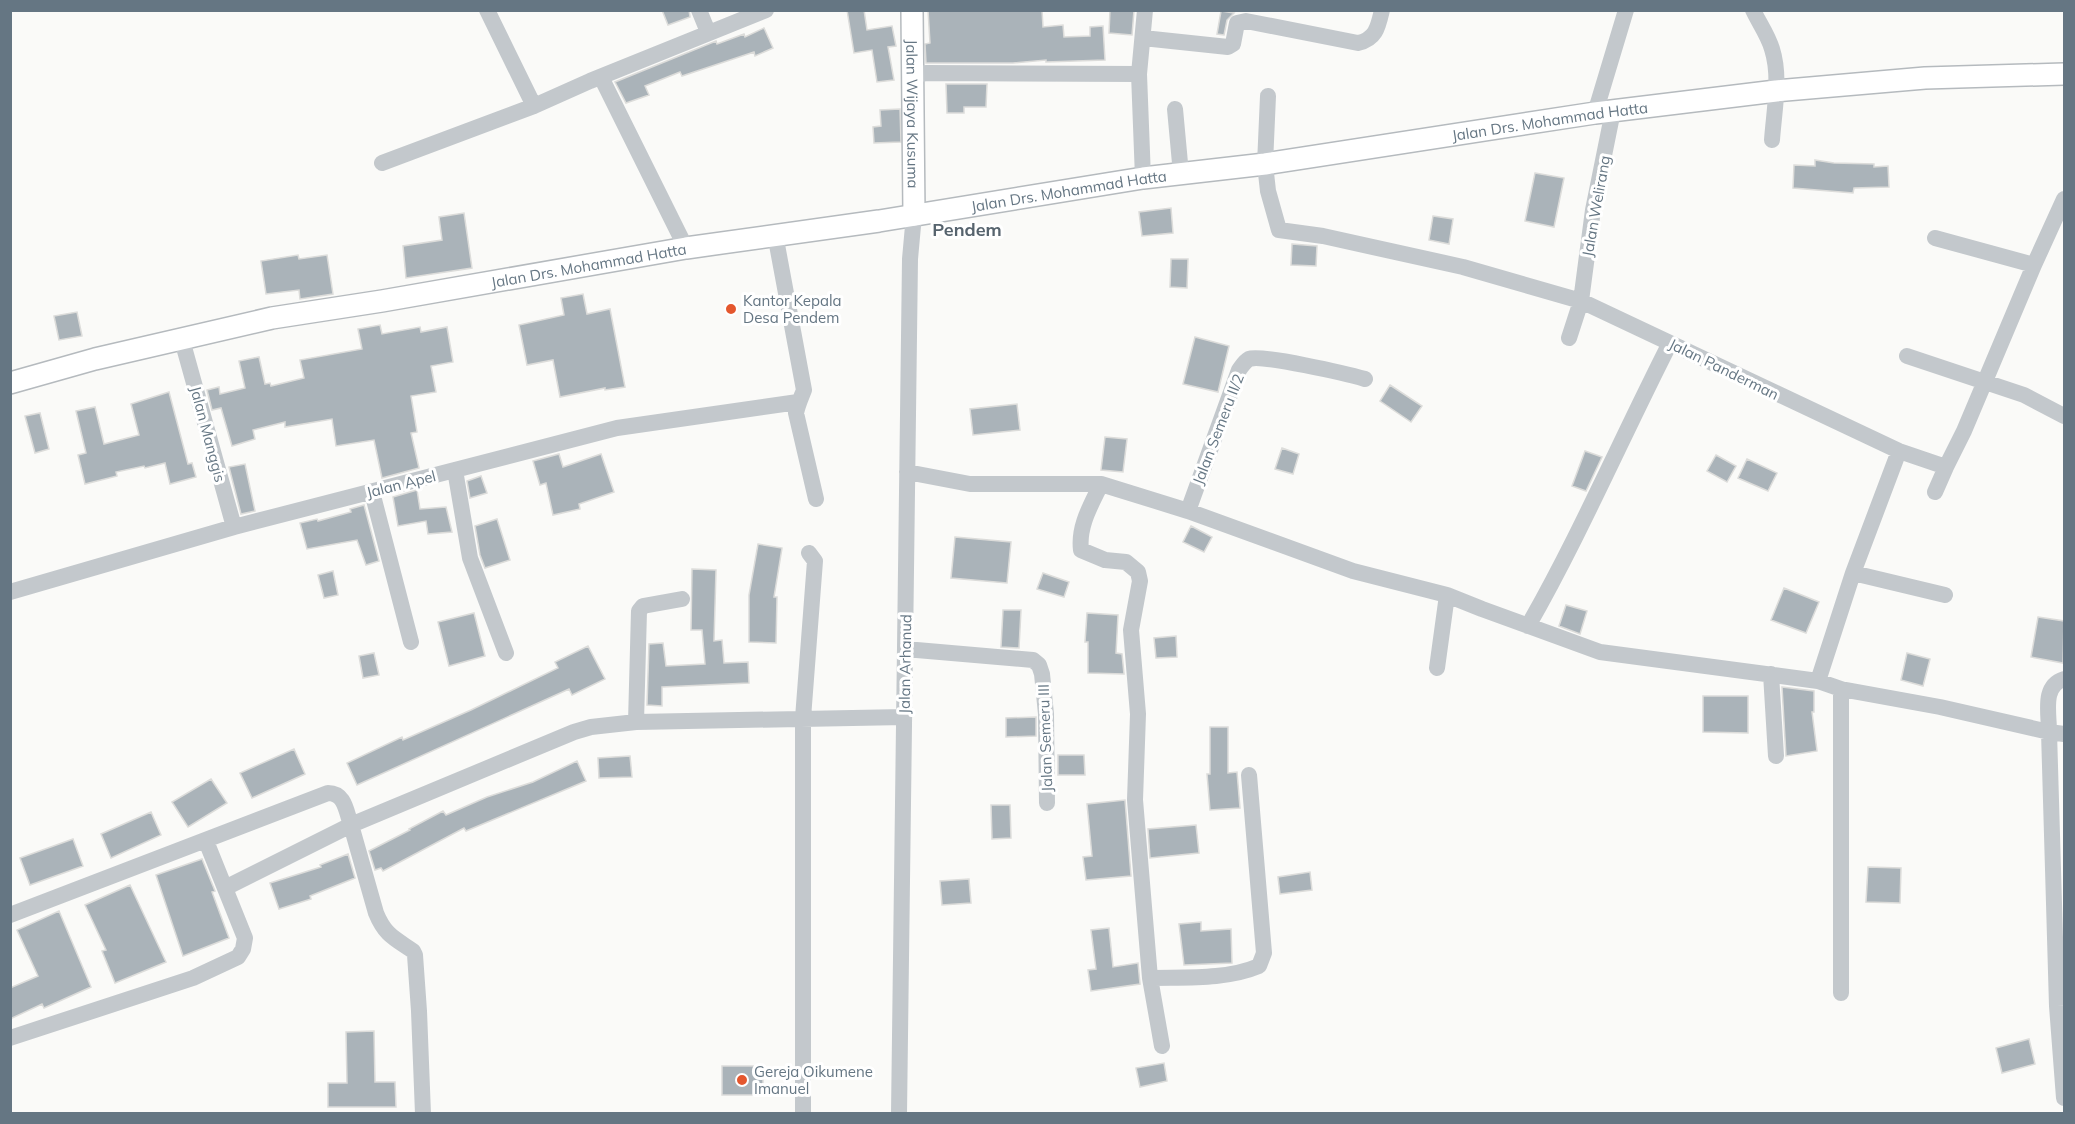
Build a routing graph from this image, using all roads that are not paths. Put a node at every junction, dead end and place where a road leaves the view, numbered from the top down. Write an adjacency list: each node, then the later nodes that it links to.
1 (487, 10): 17 (street)
2 (699, 10): 9 (street)
3 (766, 10): 9 (street)
4 (912, 10): 13 (main road, Jalan Wijaya Kusuma)
5 (1145, 10): 10 (street)
6 (1382, 10): 10 (street)
7 (1626, 10): 19 (street, Jalan Welirang)
8 (1753, 10): 15 (street)
9 (708, 32): 14 (street)
10 (1143, 38): 11 (street)
11 (1139, 74): 13 (street); 24 (street)
12 (2064, 74): 15 (main road, Jalan Drs. Mohammad Hatta)
13 (912, 75): 26 (main road, Jalan Wijaya Kusuma)
14 (601, 77): 17 (street); 29 (street)
15 (1776, 91): 19 (main road, Jalan Drs. Mohammad Hatta); 20 (street)
16 (1268, 96): 22 (street)
17 (534, 106): 21 (street)
18 (1175, 110): 23 (street)
19 (1604, 112): 22 (main road, Jalan Drs. Mohammad Hatta); 31 (street, Jalan Welirang)
20 (1772, 140)
21 (382, 164)
22 (1265, 164): 23 (main road, Jalan Drs. Mohammad Hatta); 31 (street, Jalan Panderman)
23 (1181, 174): 24 (main road, Jalan Drs. Mohammad Hatta)
24 (1143, 178): 26 (main road, Jalan Drs. Mohammad Hatta)
25 (2064, 199): 30 (street)
26 (914, 215): 27 (main road, Jalan Drs. Mohammad Hatta); 44 (street, Jalan Arhanud)
27 (775, 234): 29 (main road, Jalan Drs. Mohammad Hatta); 39 (street)
28 (1935, 238): 30 (street)
29 (686, 248): 33 (main road, Jalan Drs. Mohammad Hatta)
30 (2034, 266): 37 (street)
31 (1581, 301): 32 (street, Jalan Welirang); 34 (street, Jalan Panderman)
32 (1569, 338)
33 (182, 340): 38 (main road, Jalan Drs. Mohammad Hatta); 50 (street, Jalan Manggis)
34 (1670, 343): 41 (street, Jalan Panderman); 57 (street)
35 (1907, 356): 37 (street)
36 (1365, 380): 49 (street, Jalan Semeru II/2)
37 (1985, 382): 40 (street); 42 (street)
38 (10, 383)
39 (798, 402): 43 (street, Jalan Apel); 48 (street)
40 (2064, 416)
41 (1899, 451): 42 (street, Jalan Panderman); 52 (street)
42 (1946, 467): 47 (street)
43 (455, 471): 46 (street, Jalan Apel); 60 (street)
44 (908, 472): 45 (street); 59 (street, Jalan Arhanud)
45 (1101, 484): 49 (street); 78 (street)
46 (372, 492): 50 (street, Jalan Apel); 58 (street)
47 (1935, 492)
48 (816, 499)
49 (1188, 511): 54 (street)
50 (234, 527): 53 (street, Jalan Apel)
51 (809, 553): 67 (street)
52 (1853, 573): 55 (street); 64 (street)
53 (10, 592)
54 (1447, 595): 57 (street); 61 (street)
55 (1945, 595)
56 (682, 599): 68 (street)
57 (1528, 626): 62 (street)
58 (411, 642)
59 (905, 649): 66 (street, Jalan Arhanud); 72 (street, Jalan Semeru III)
60 (506, 652)
61 (1437, 668)
62 (1771, 674): 64 (street); 70 (street)
63 (2064, 679): 69 (street)
64 (1818, 681): 65 (street)
65 (1841, 689): 69 (street); 79 (street)
66 (904, 717): 67 (street); 85 (street, Jalan Arhanud)
67 (804, 718): 68 (street); 84 (street)
68 (636, 722): 73 (street)
69 (2057, 733): 75 (street)
70 (1776, 756)
71 (1249, 775): 78 (street)
72 (1047, 803)
73 (351, 825): 74 (street); 76 (street); 83 (street)
74 (206, 841): 76 (street); 77 (street)
75 (2060, 887): 82 (street)
76 (225, 888): 80 (street)
77 (10, 915)
78 (1150, 978): 81 (street)
79 (1841, 993)
80 (10, 1038)
81 (1162, 1046)
82 (2064, 1098)
83 (423, 1113)
84 (803, 1113)
85 (898, 1113)

